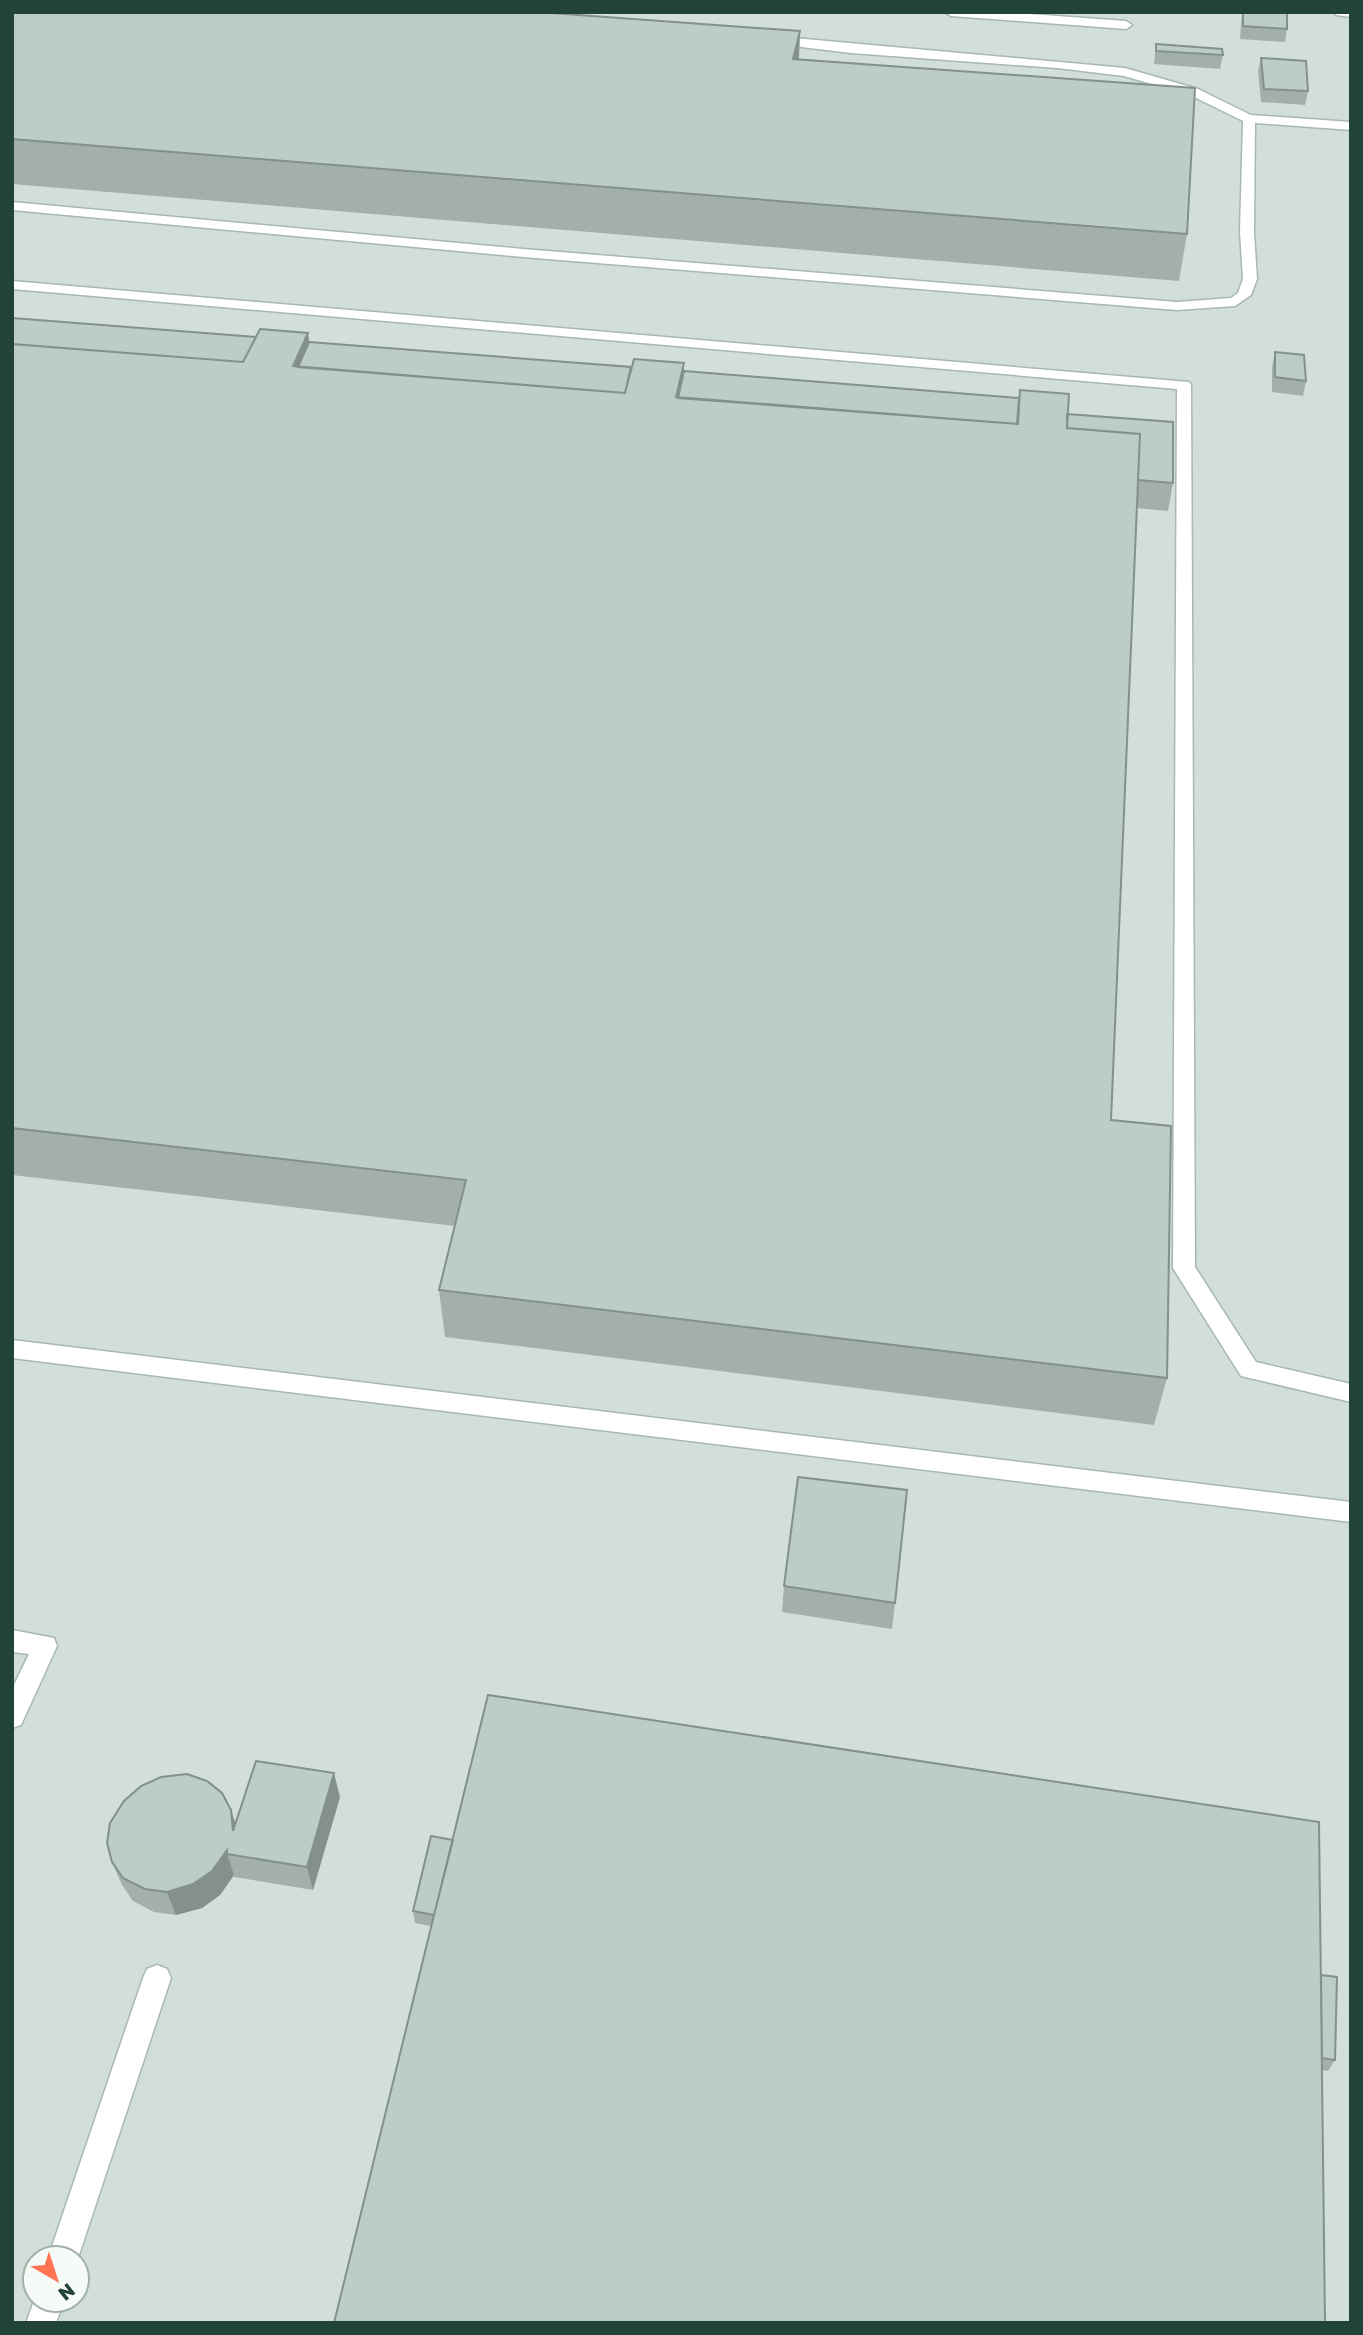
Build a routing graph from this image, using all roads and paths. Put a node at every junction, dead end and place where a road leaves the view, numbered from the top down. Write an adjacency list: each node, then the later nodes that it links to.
1 (951, 12): 4 (lane)
2 (1340, 12): 3 (lane)
3 (1351, 13)
4 (1126, 25)
5 (752, 39): 6 (lane)
6 (1249, 118): 7 (lane); 8 (lane)
7 (1351, 126)
8 (12, 206)
9 (12, 285): 11 (lane)
10 (12, 1349): 12 (lane)
11 (1351, 1394)
12 (1351, 1512)
13 (12, 1641): 14 (lane)
14 (12, 1717)
15 (157, 1978): 16 (lane)
16 (68, 2244)

